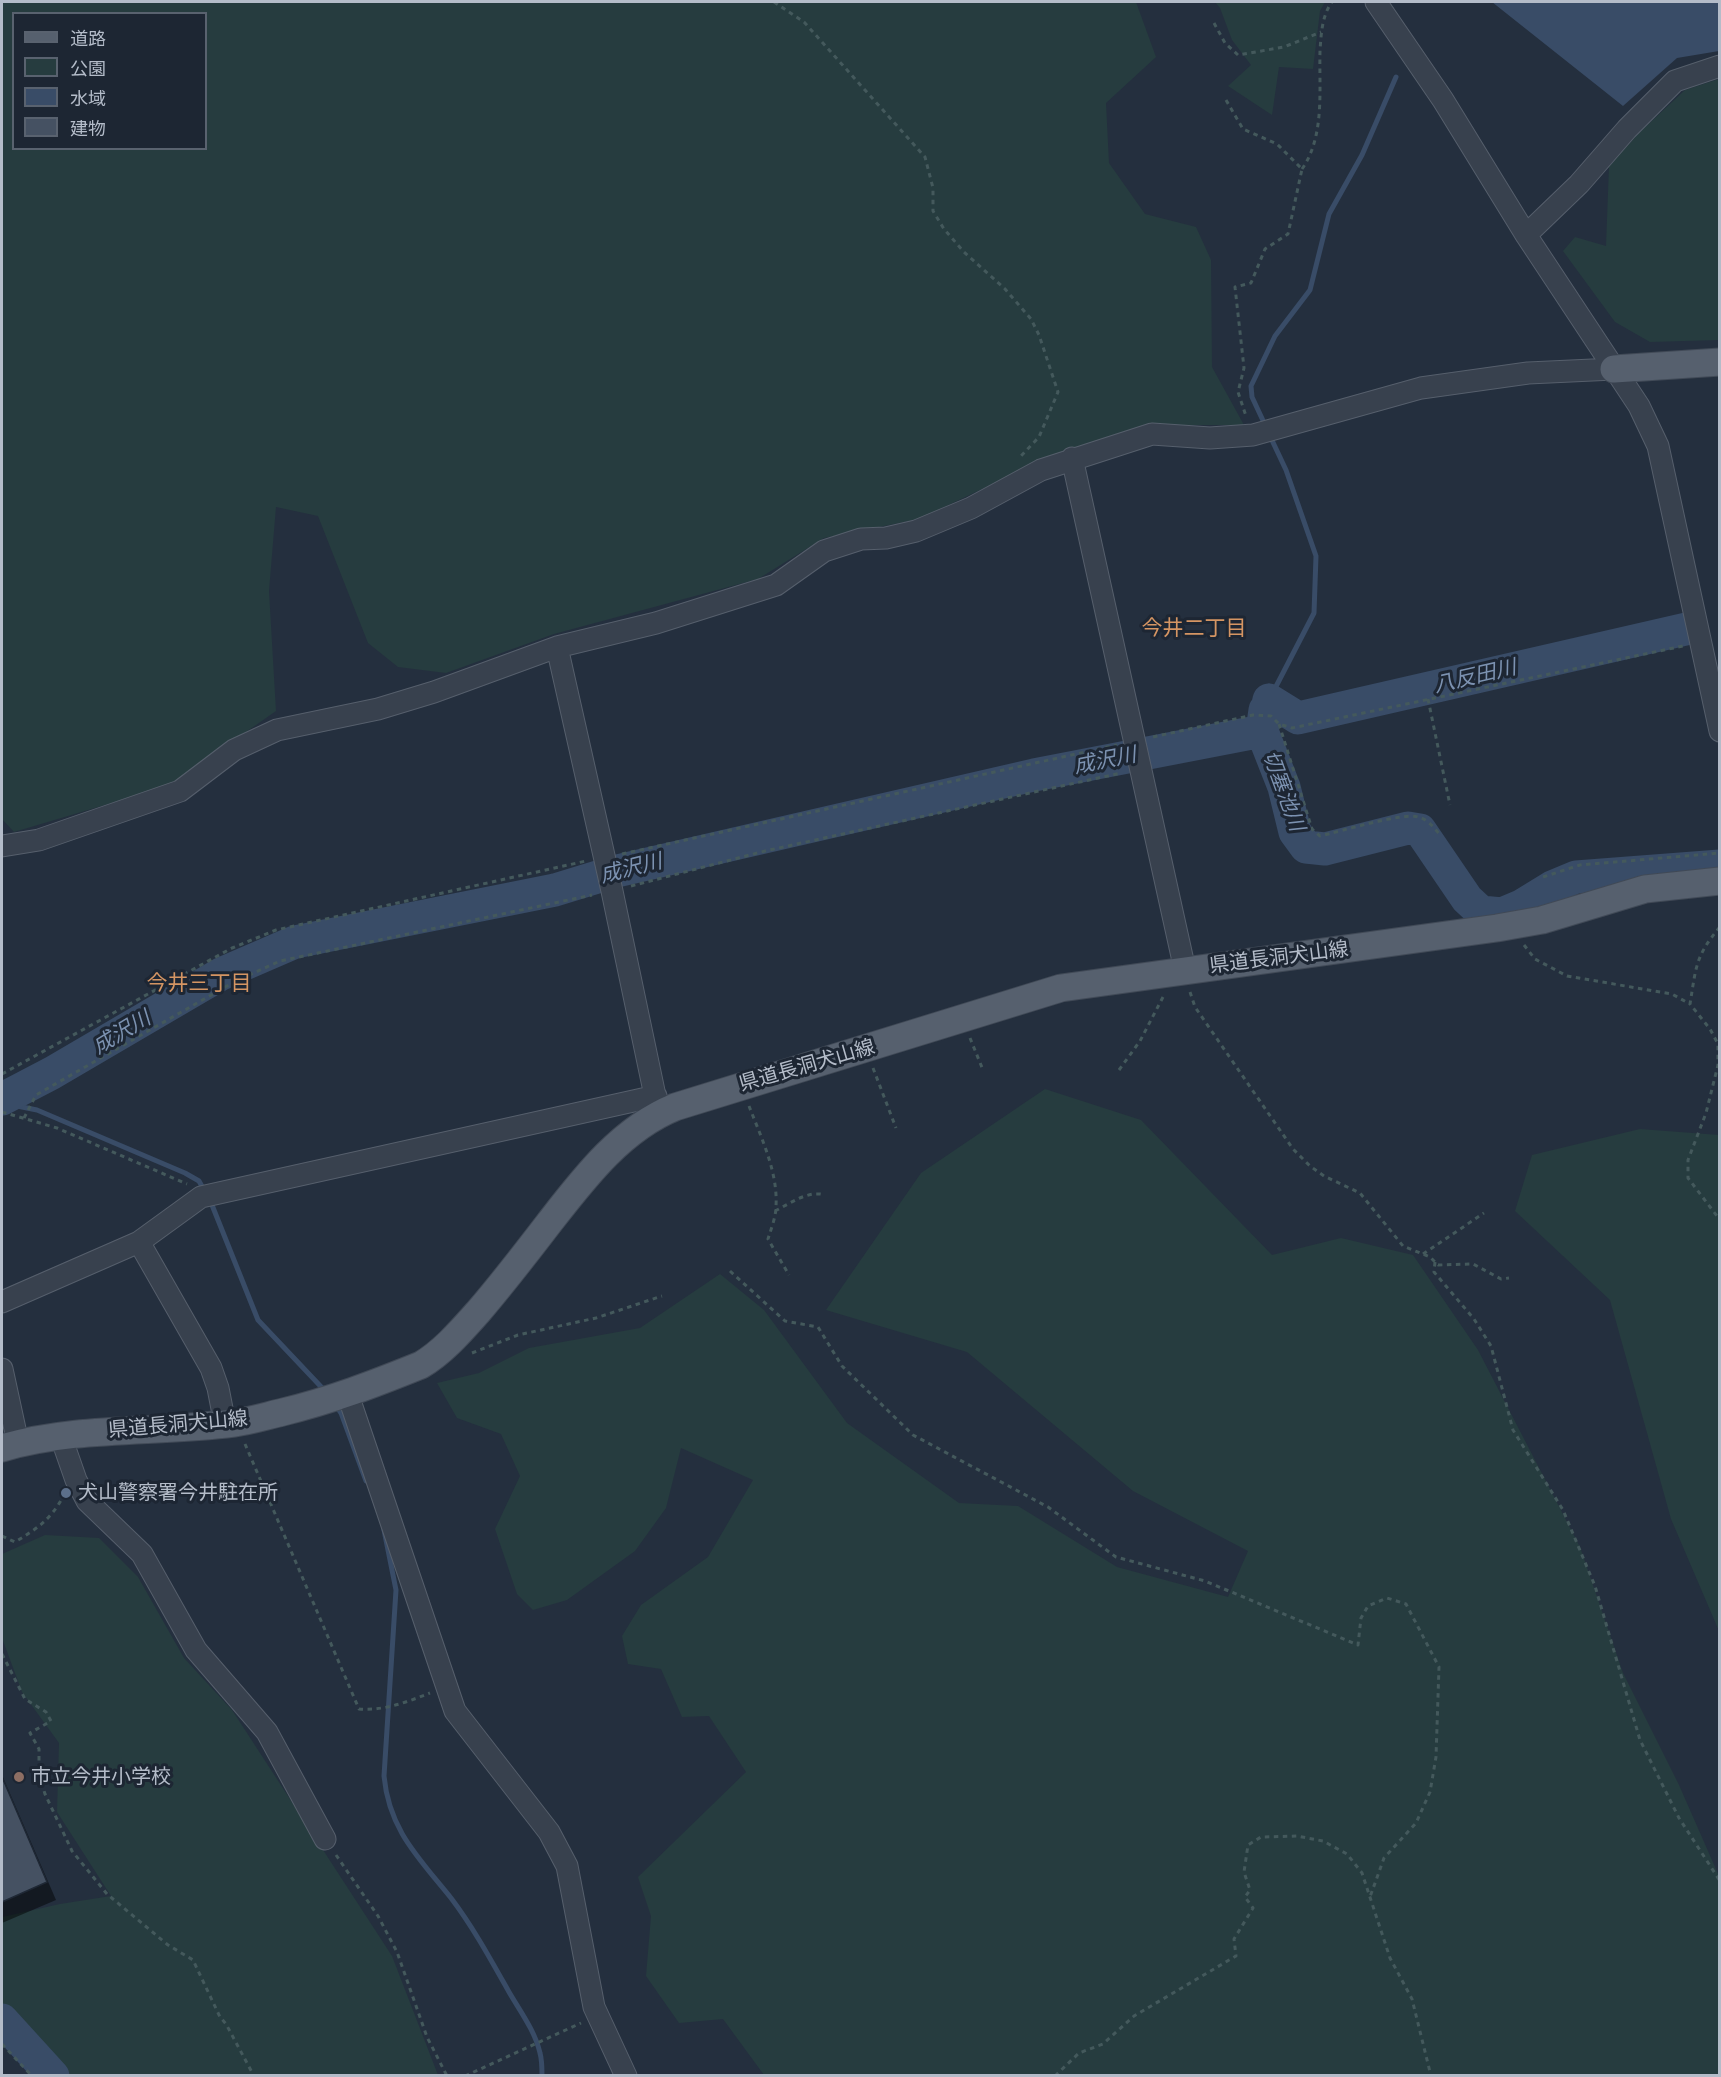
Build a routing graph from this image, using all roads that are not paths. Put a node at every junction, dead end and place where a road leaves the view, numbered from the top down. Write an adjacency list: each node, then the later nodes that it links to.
1 (1376, 2): 3 (street)
2 (1719, 66): 3 (street)
3 (1526, 235): 5 (street)
4 (1719, 362): 5 (main road)
5 (1614, 369): 6 (street); 8 (street)
6 (1072, 458): 7 (street); 11 (street)
7 (557, 647): 9 (street); 12 (street)
8 (1719, 731)
9 (2, 846)
10 (1719, 881): 11 (main road, 県道長洞犬山線)
11 (1175, 971): 12 (main road, 県道長洞犬山線)
12 (657, 1105): 13 (street); 16 (main road, 県道長洞犬山線)
13 (140, 1242): 14 (street); 17 (street)
14 (2, 1302)
15 (2, 1369): 19 (street)
16 (336, 1398): 17 (main road, 県道長洞犬山線); 21 (street)
17 (230, 1424): 18 (main road, 県道長洞犬山線)
18 (61, 1437): 19 (main road, 県道長洞犬山線); 20 (street)
19 (10, 1445)
20 (325, 1839)
21 (626, 2076)

